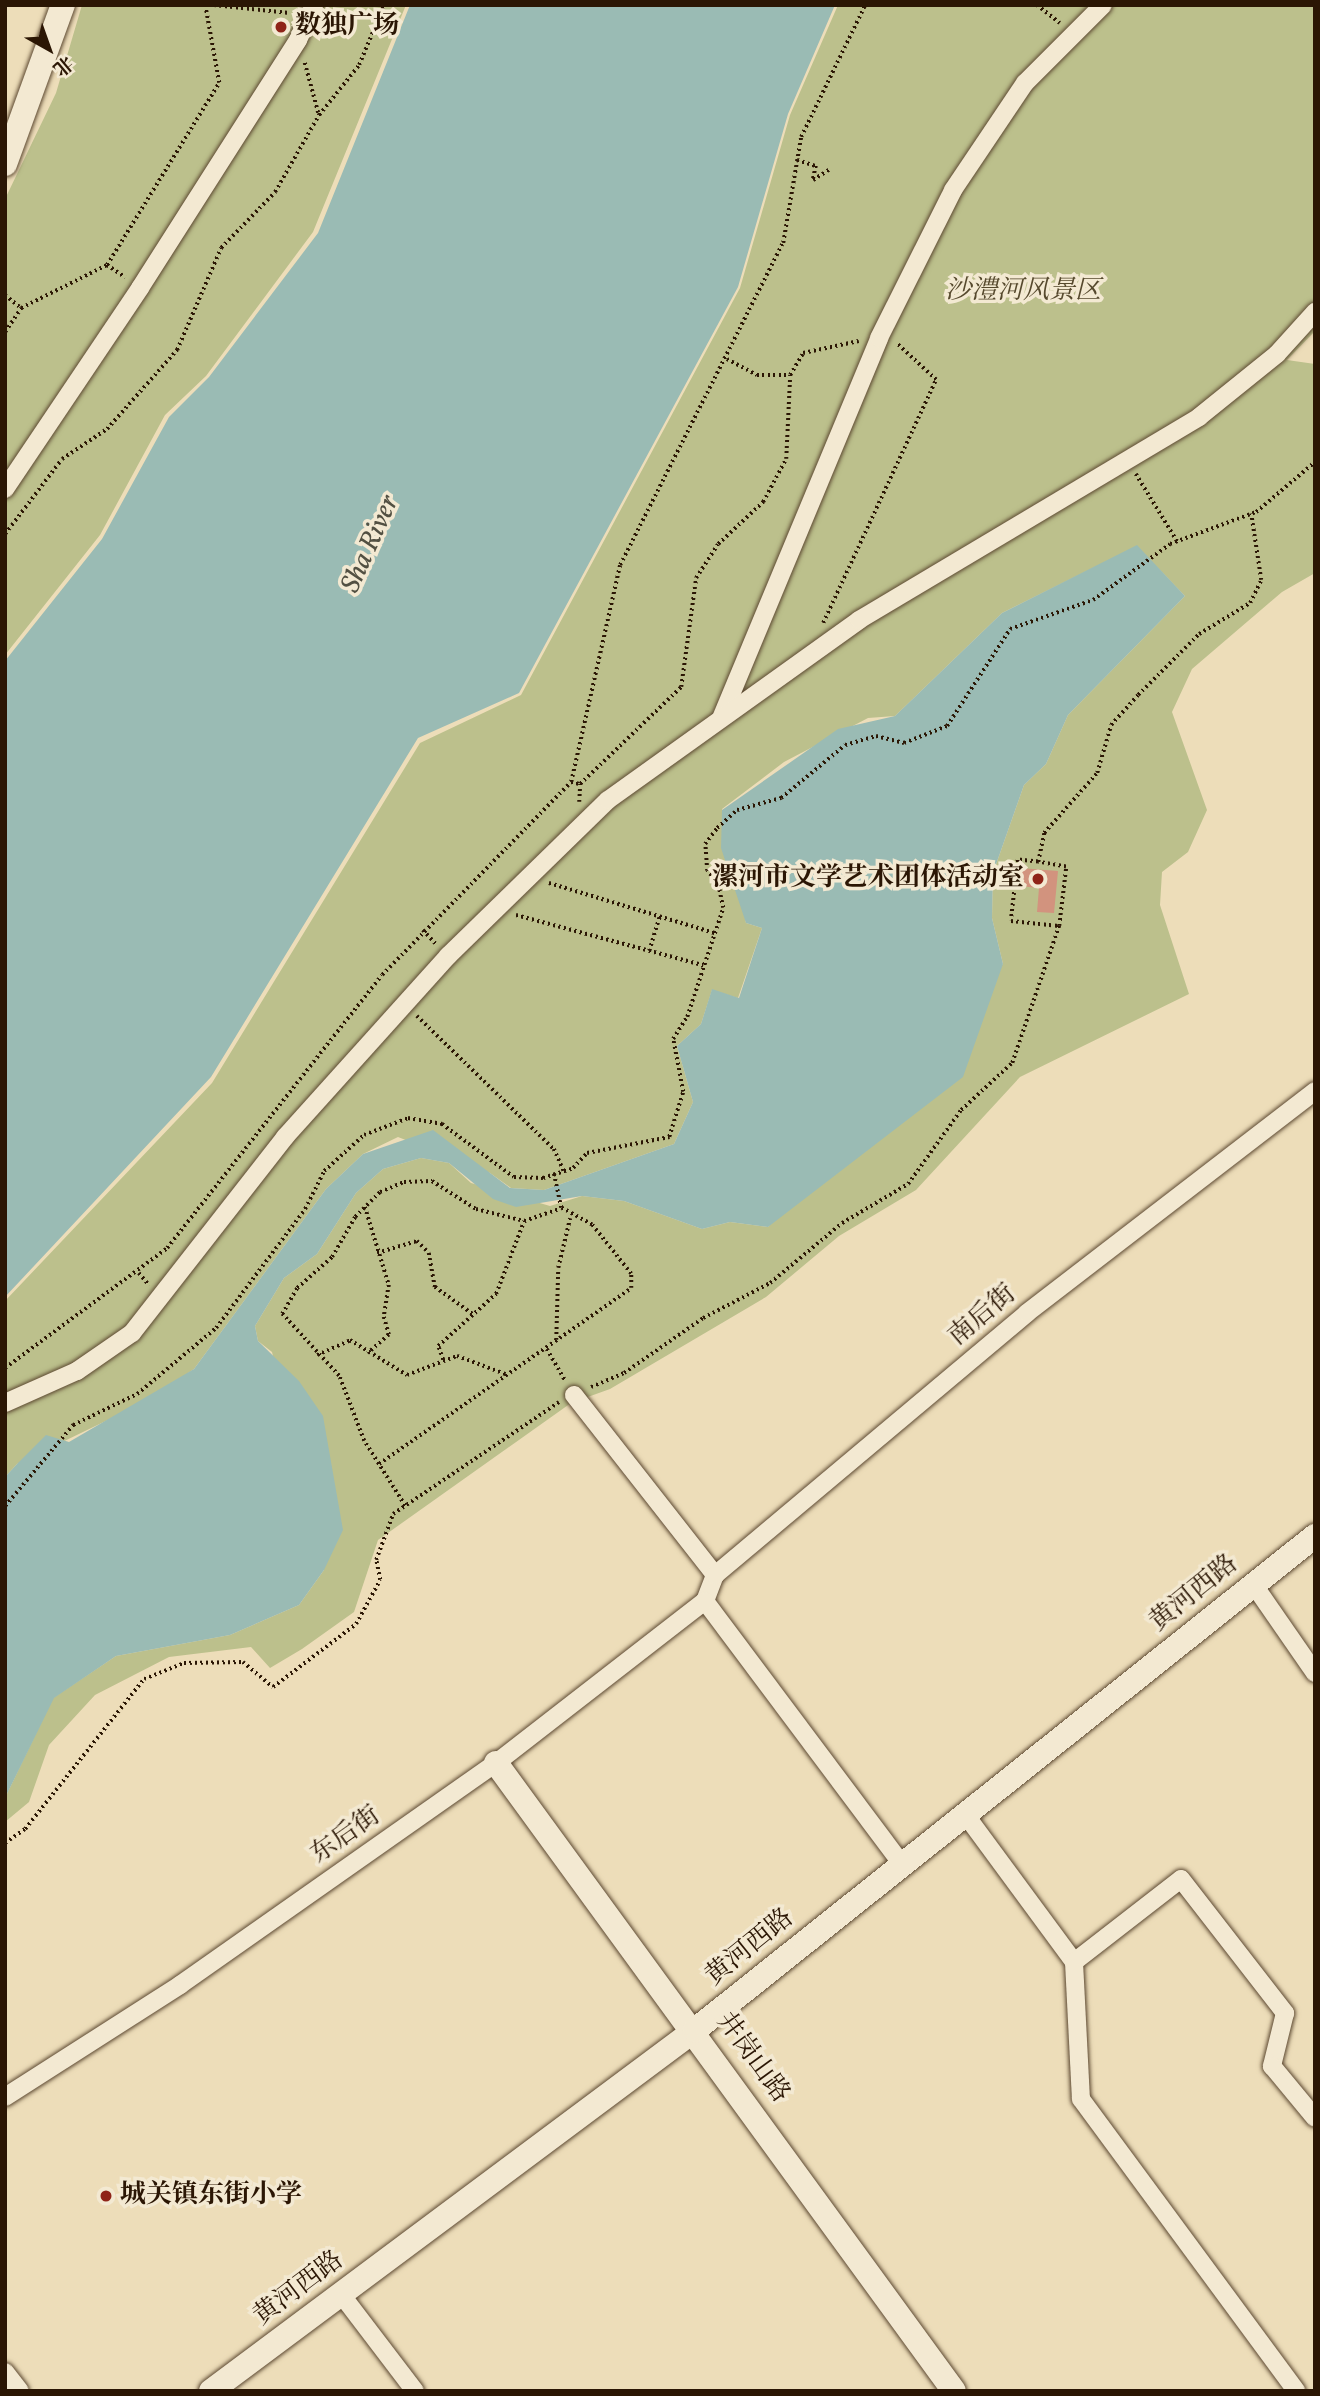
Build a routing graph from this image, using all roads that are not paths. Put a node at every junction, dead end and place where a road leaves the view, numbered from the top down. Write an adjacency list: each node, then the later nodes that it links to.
1 (63, 5): 4 (street)
2 (1103, 5): 7 (street)
3 (312, 10): 6 (street)
4 (5, 164)
5 (1315, 312): 7 (street)
6 (5, 489)
7 (722, 716): 10 (street)
8 (1315, 1091): 12 (street, 南后街)
9 (574, 1395): 12 (street)
10 (5, 1403)
11 (1315, 1536): 13 (street, 黄河西路)
12 (715, 1575): 14 (street, 南后街)
13 (1254, 1585): 15 (street); 17 (street, 黄河西路)
14 (705, 1601): 16 (street, 东后街); 18 (street)
15 (1315, 1673)
16 (496, 1763): 20 (street, 井岗山路); 21 (street, 东后街)
17 (965, 1814): 18 (street, 黄河西路); 19 (street)
18 (902, 1864): 20 (street, 黄河西路)
19 (1074, 1962): 22 (street); 29 (street)
20 (695, 2030): 23 (street, 黄河西路); 28 (street, 井岗山路)
21 (5, 2097)
22 (1315, 2118)
23 (341, 2294): 26 (street, 黄河西路); 27 (street)
24 (5, 2372): 25 (street)
25 (20, 2391)
26 (211, 2391)
27 (415, 2391)
28 (954, 2391)
29 (1296, 2391)

